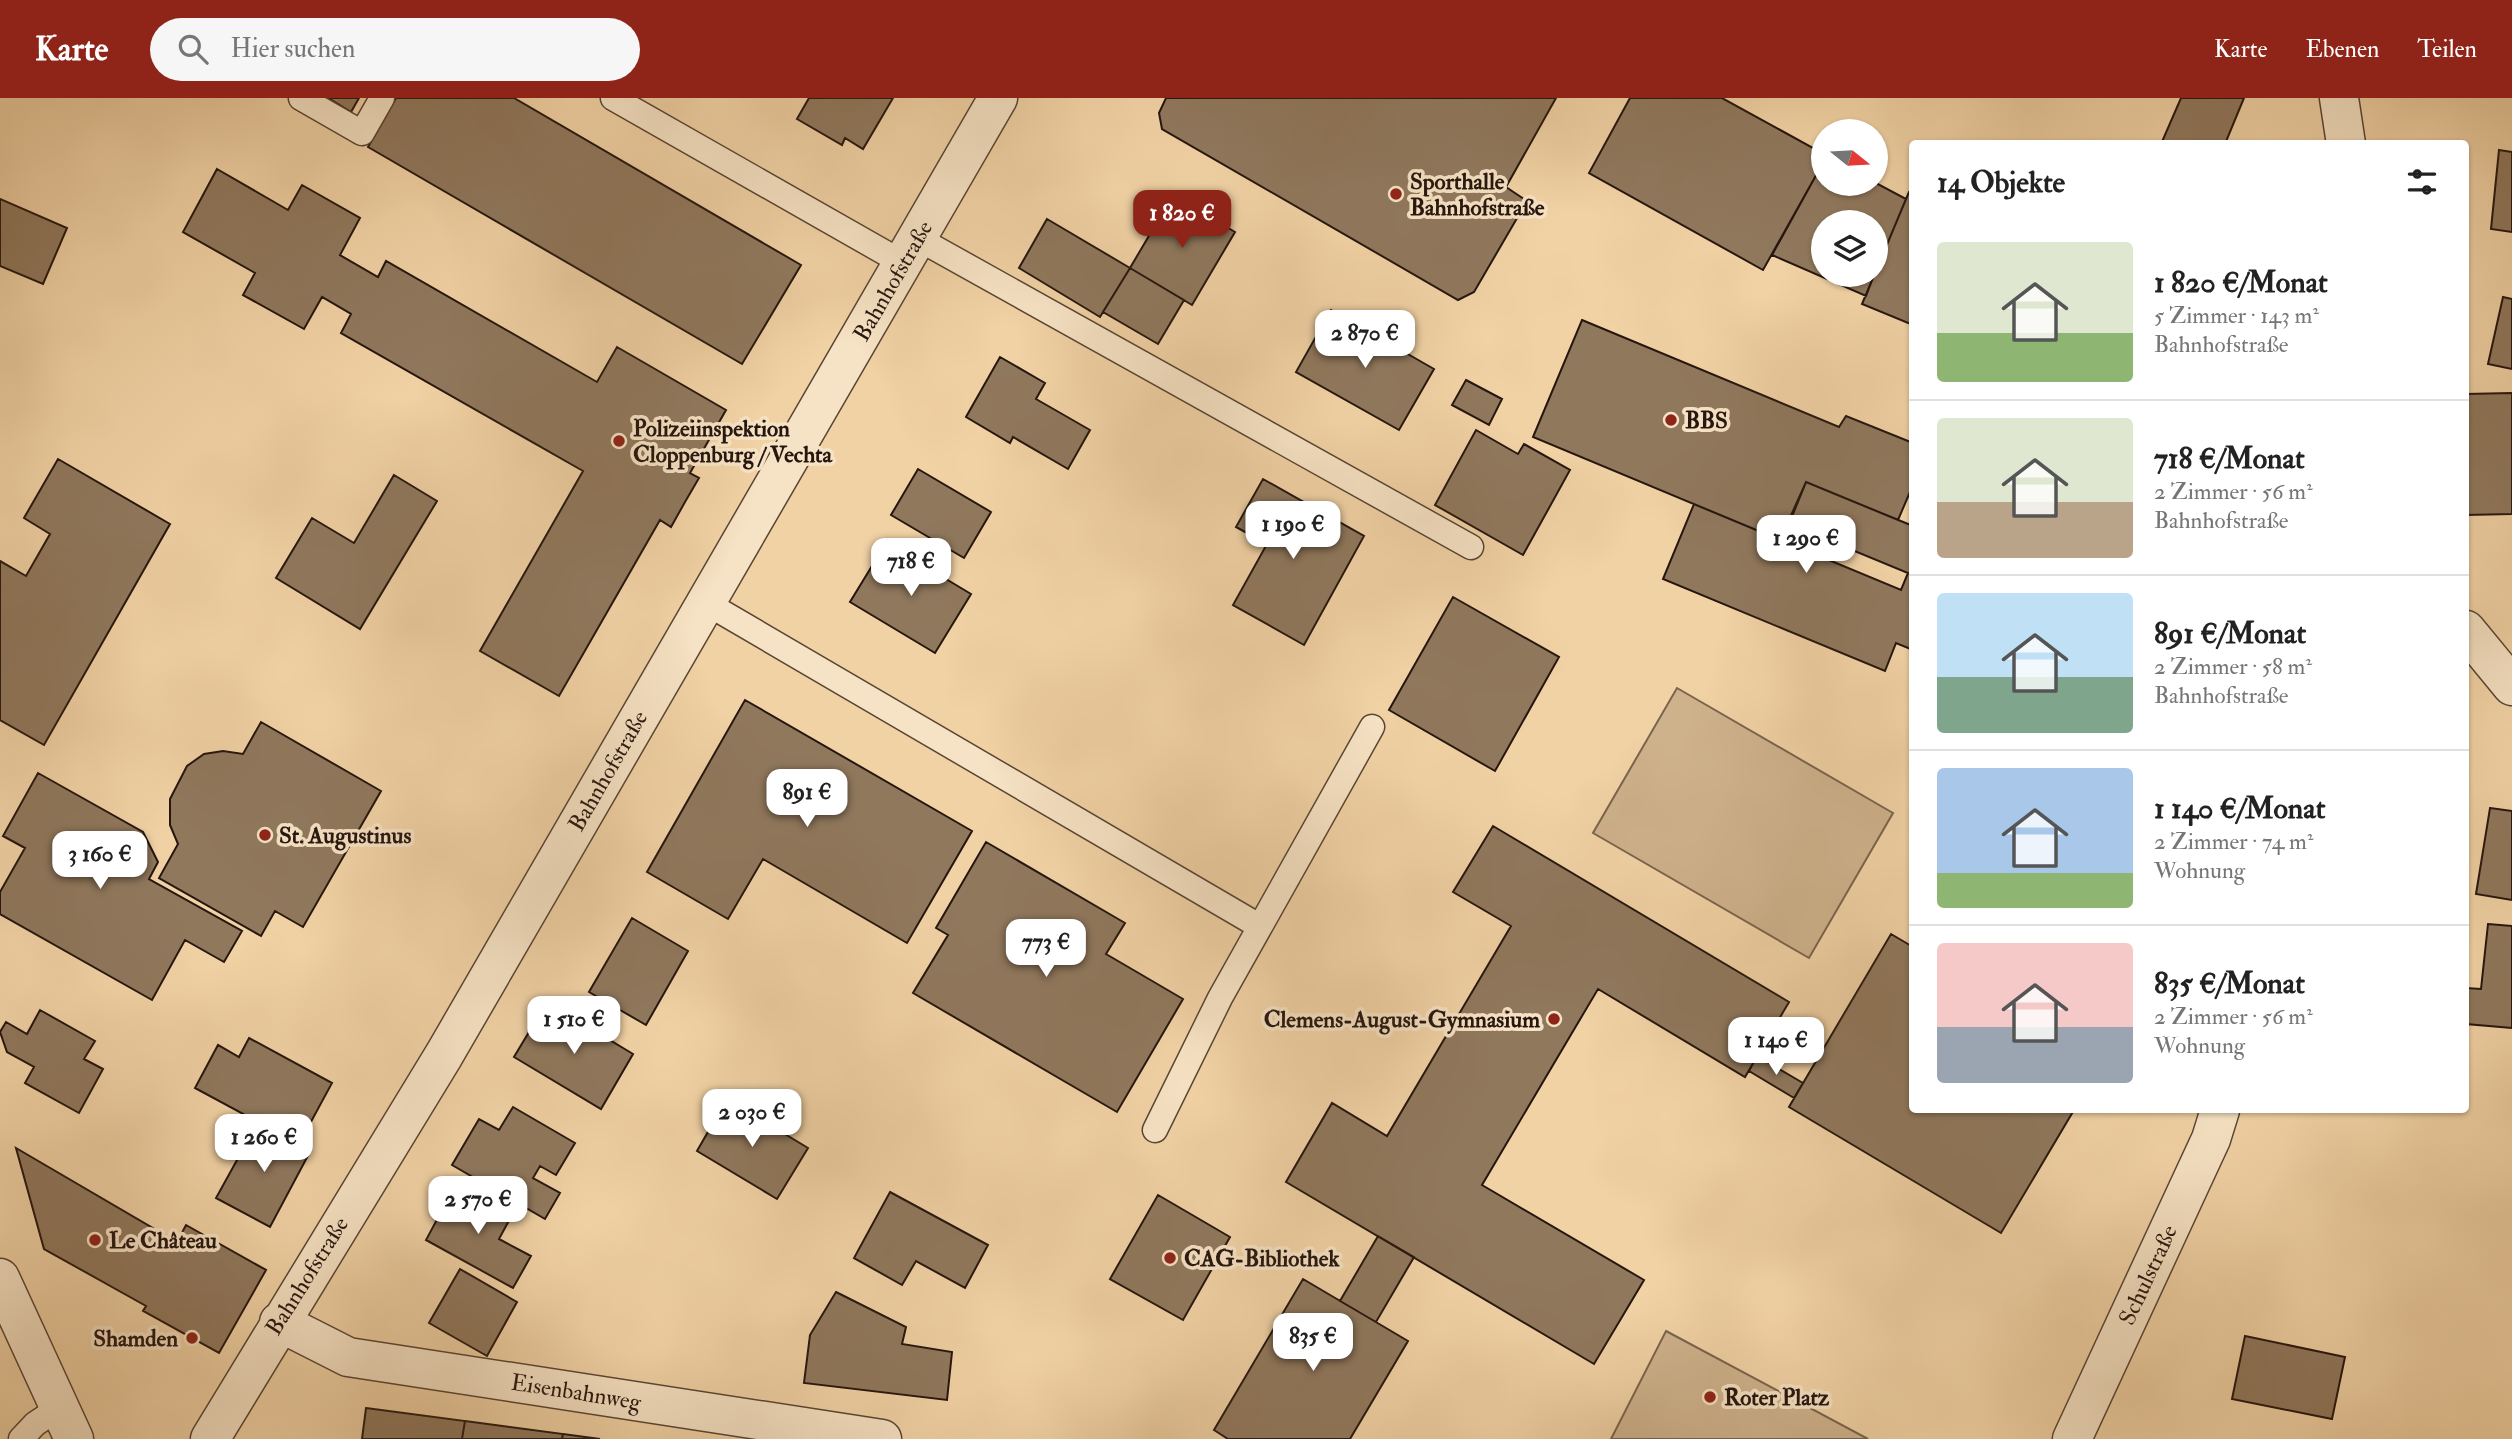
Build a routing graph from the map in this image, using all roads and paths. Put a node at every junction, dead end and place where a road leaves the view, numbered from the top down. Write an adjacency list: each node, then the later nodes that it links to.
1 (301, 98): 2 (lane)
2 (382, 98)
3 (613, 98): 7 (lane)
4 (998, 98): 7 (street, Bahnhofstraße)
5 (2339, 98): 6 (street)
6 (2345, 140)
7 (910, 251): 8 (lane); 9 (street, Bahnhofstraße)
8 (1471, 547)
9 (708, 604): 13 (lane); 17 (street, Bahnhofstraße)
10 (2469, 634): 11 (street)
11 (2512, 686)
12 (1373, 727): 13 (lane)
13 (1259, 926): 15 (lane)
14 (2219, 1113): 22 (street, Schulstraße)
15 (1155, 1130)
16 (0, 1278): 18 (street)
17 (279, 1322): 20 (street, Bahnhofstraße); 21 (street, Eisenbahnweg)
18 (66, 1423): 19 (lane)
19 (21, 1439)
20 (210, 1439)
21 (882, 1439)
22 (2072, 1439)

